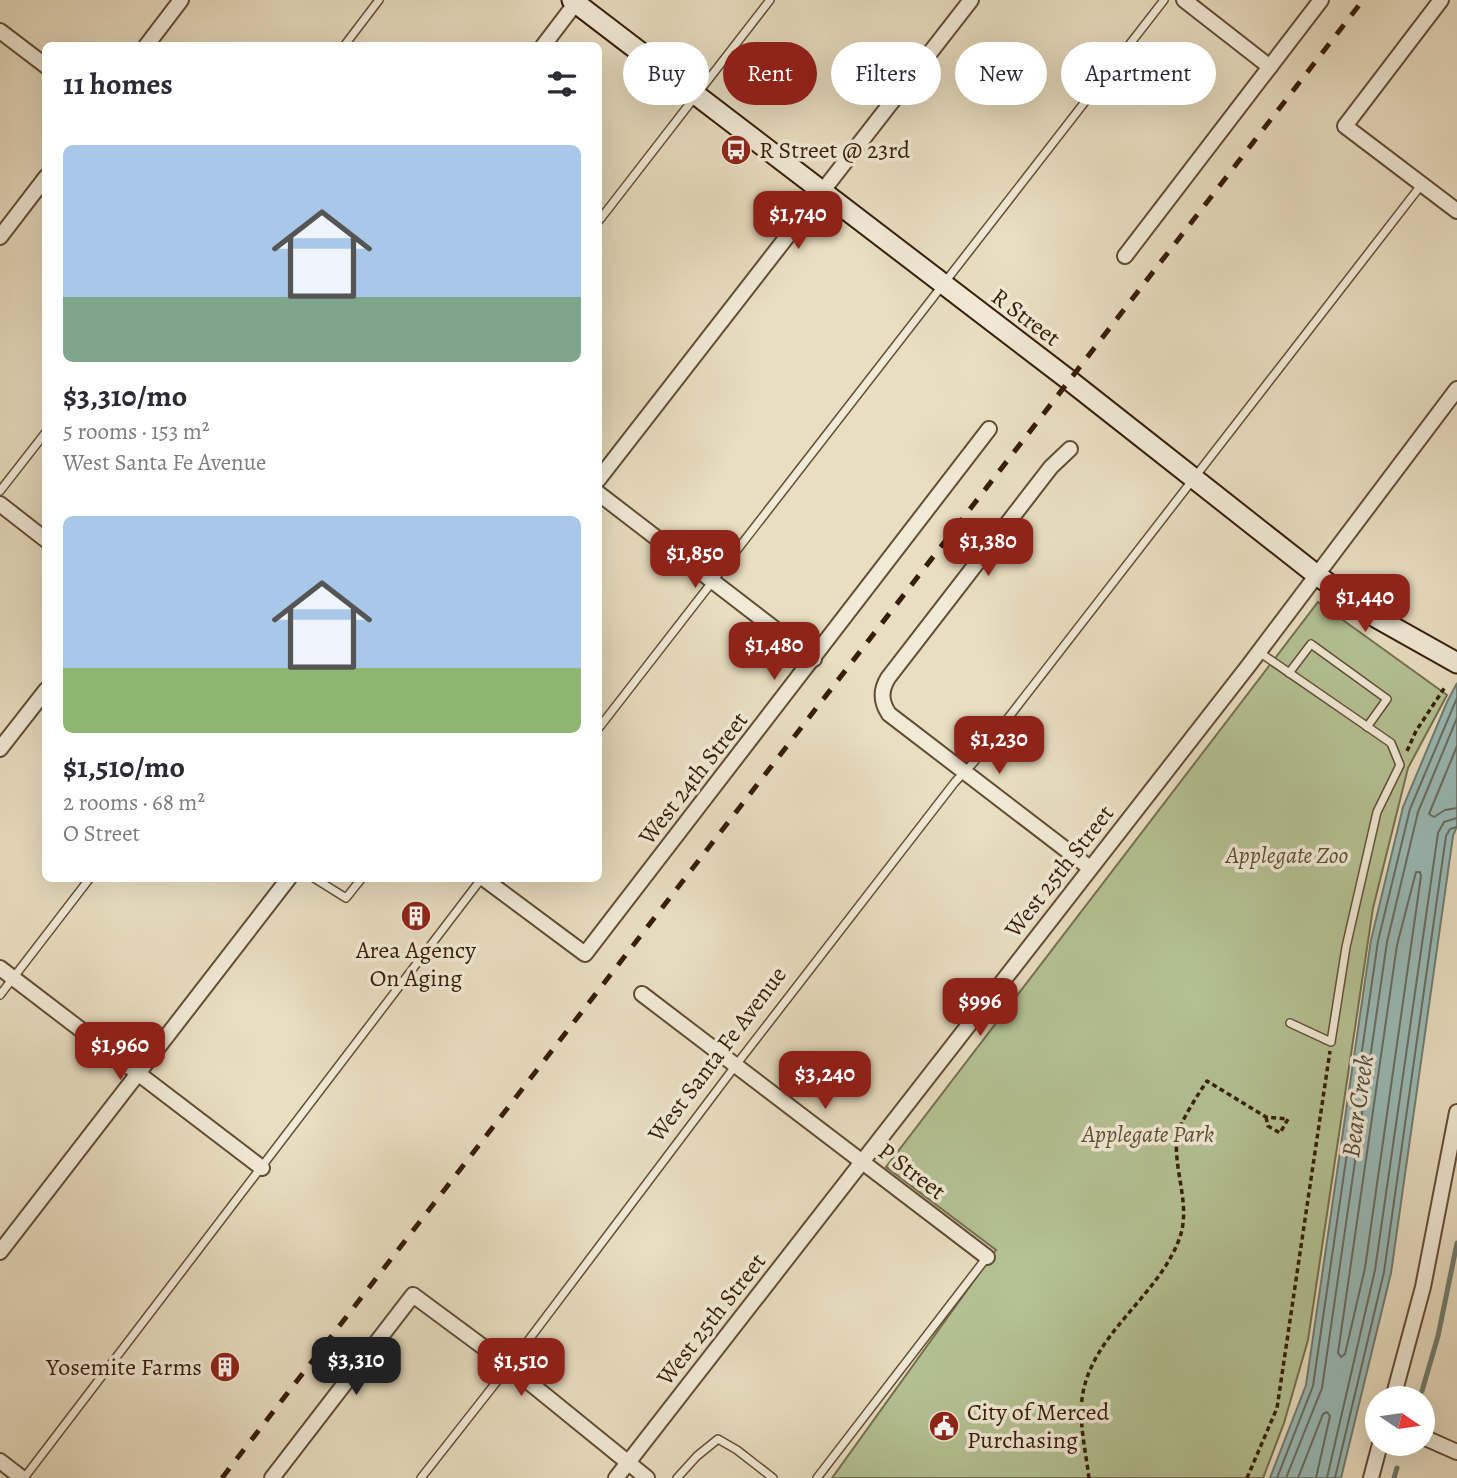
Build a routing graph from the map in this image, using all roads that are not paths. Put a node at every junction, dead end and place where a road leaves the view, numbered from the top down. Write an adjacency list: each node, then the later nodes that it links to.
1 (181, 0): 11 (street)
2 (379, 0): 12 (lane)
3 (770, 0): 17 (lane)
4 (971, 0): 22 (street)
5 (1164, 0): 27 (lane)
6 (1184, 0): 16 (street)
7 (1321, 0): 16 (street)
8 (1440, 0): 21 (street)
9 (575, 1): 13 (street); 14 (street, R Street)
10 (0, 31): 15 (street)
11 (149, 42)
12 (347, 42)
13 (546, 42)
14 (627, 42)
15 (42, 63)
16 (1270, 67): 26 (street)
17 (709, 79)
18 (689, 105): 24 (lane)
19 (708, 105): 22 (street, R Street)
20 (42, 182): 25 (street)
21 (1422, 183): 23 (street); 33 (lane, West Santa Fe Avenue)
22 (821, 193): 27 (street, R Street); 32 (street)
23 (1457, 211)
24 (602, 217)
25 (0, 237)
26 (1125, 256)
27 (943, 285): 33 (street, R Street); 39 (lane)
28 (1457, 389): 38 (street, West 25th Street)
29 (989, 429): 41 (street, West 24th Street)
30 (42, 437): 34 (lane)
31 (1070, 449): 48 (street)
32 (602, 475)
33 (1194, 478): 38 (street, R Street); 48 (lane, West Santa Fe Avenue)
34 (0, 491)
35 (602, 496): 39 (street)
36 (0, 505): 37 (street)
37 (42, 537)
38 (1318, 576): 40 (street, West 25th Street); 42 (street, R Street)
39 (713, 582): 41 (street); 45 (lane)
40 (1259, 652): 43 (lane); 49 (street, West 25th Street)
41 (814, 659): 55 (street, West 24th Street)
42 (1457, 663)
43 (1289, 673): 46 (lane); 46 (lane)
44 (42, 695): 47 (street)
45 (602, 724)
46 (1367, 727): 60 (lane)
47 (0, 749)
48 (964, 772): 49 (street); 61 (lane, West Santa Fe Avenue)
49 (1090, 868): 64 (street, West 25th Street)
50 (87, 882): 57 (lane)
51 (286, 882): 62 (street)
52 (320, 882): 53 (lane)
53 (359, 882)
54 (480, 882): 65 (lane)
55 (488, 882)
56 (0, 968): 57 (street)
57 (13, 978): 59 (lane); 62 (street)
58 (642, 994): 61 (street, P Street)
59 (0, 995)
60 (1290, 1023)
61 (736, 1065): 64 (street, P Street); 68 (lane, West Santa Fe Avenue)
62 (138, 1074): 65 (street); 66 (street)
63 (1457, 1112): 69 (street)
64 (862, 1161): 67 (street, P Street); 74 (street, West 25th Street)
65 (262, 1168): 75 (lane)
66 (0, 1252)
67 (987, 1257): 82 (lane)
68 (509, 1366): 74 (street); 76 (street); 77 (lane, West Santa Fe Avenue)
69 (1396, 1386)
70 (1435, 1442): 71 (street)
71 (1457, 1452)
72 (1377, 1456): 83 (street)
73 (0, 1461): 75 (street)
74 (627, 1463): 78 (street, West 25th Street); 79 (street)
75 (23, 1478)
76 (272, 1478)
77 (421, 1478)
78 (616, 1478)
79 (647, 1478)
80 (677, 1478): 81 (lane)
81 (773, 1478)
82 (817, 1478)
83 (1371, 1478)

